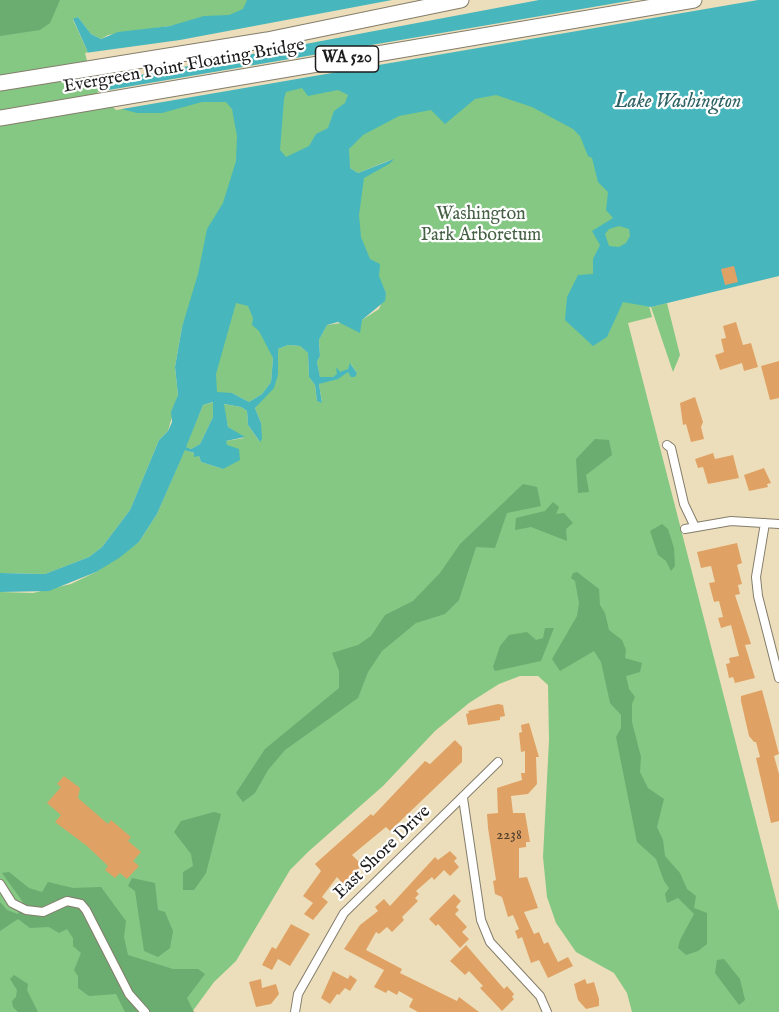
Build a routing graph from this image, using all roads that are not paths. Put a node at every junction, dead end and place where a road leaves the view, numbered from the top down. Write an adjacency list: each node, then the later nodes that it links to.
1 (461, 0): 3 (highway, Evergreen Point Floating Bridge / WA 520)
2 (694, 0): 4 (highway, Evergreen Point Floating Bridge / WA 520)
3 (0, 83)
4 (0, 118)
5 (667, 445): 8 (street)
6 (765, 523): 7 (street); 8 (street); 10 (street)
7 (779, 524)
8 (695, 527): 9 (street)
9 (685, 529)
10 (775, 646): 11 (street)
11 (779, 678)
12 (498, 762): 13 (street, East Shore Drive)
13 (463, 798): 16 (street, East Shore Drive); 17 (street)
14 (0, 884): 15 (street)
15 (145, 1012)
16 (295, 1012)
17 (548, 1012)

